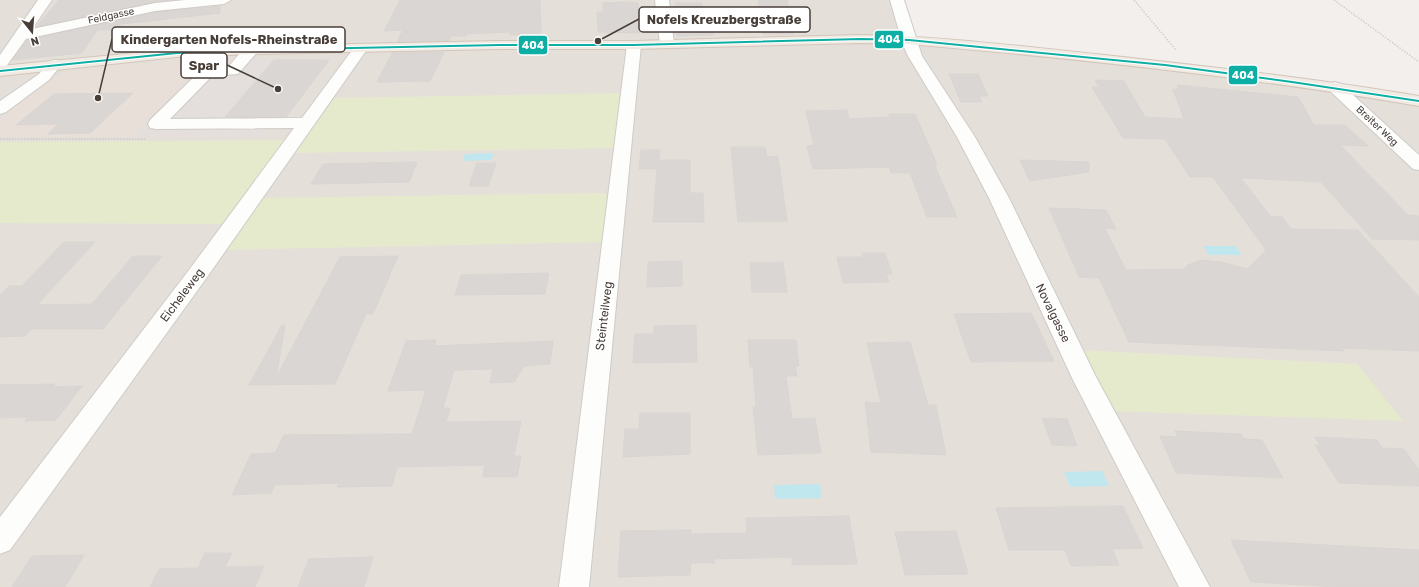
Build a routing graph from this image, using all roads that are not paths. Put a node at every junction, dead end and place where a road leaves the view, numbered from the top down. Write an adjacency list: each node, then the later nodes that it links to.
1 (45, 0): 5 (street)
2 (224, 0): 5 (street, Feldgasse)
3 (662, 0): 7 (street)
4 (897, 0): 6 (street, Novalgasse)
5 (23, 35): 12 (street)
6 (909, 40): 7 (main road); 14 (main road); 21 (street, Novalgasse)
7 (667, 44): 8 (main road)
8 (634, 45): 9 (main road); 20 (street, Steinteilweg)
9 (361, 48): 10 (main road); 17 (street, Eicheleweg)
10 (252, 50): 11 (main road); 17 (street)
11 (55, 64): 13 (main road); 16 (street)
12 (0, 65)
13 (0, 71)
14 (1335, 87): 15 (main road); 18 (street, Breiter Weg)
15 (1419, 101)
16 (0, 110)
17 (308, 123): 19 (street, Eicheleweg)
18 (1419, 165)
19 (0, 540)
20 (574, 587)
21 (1195, 587)

